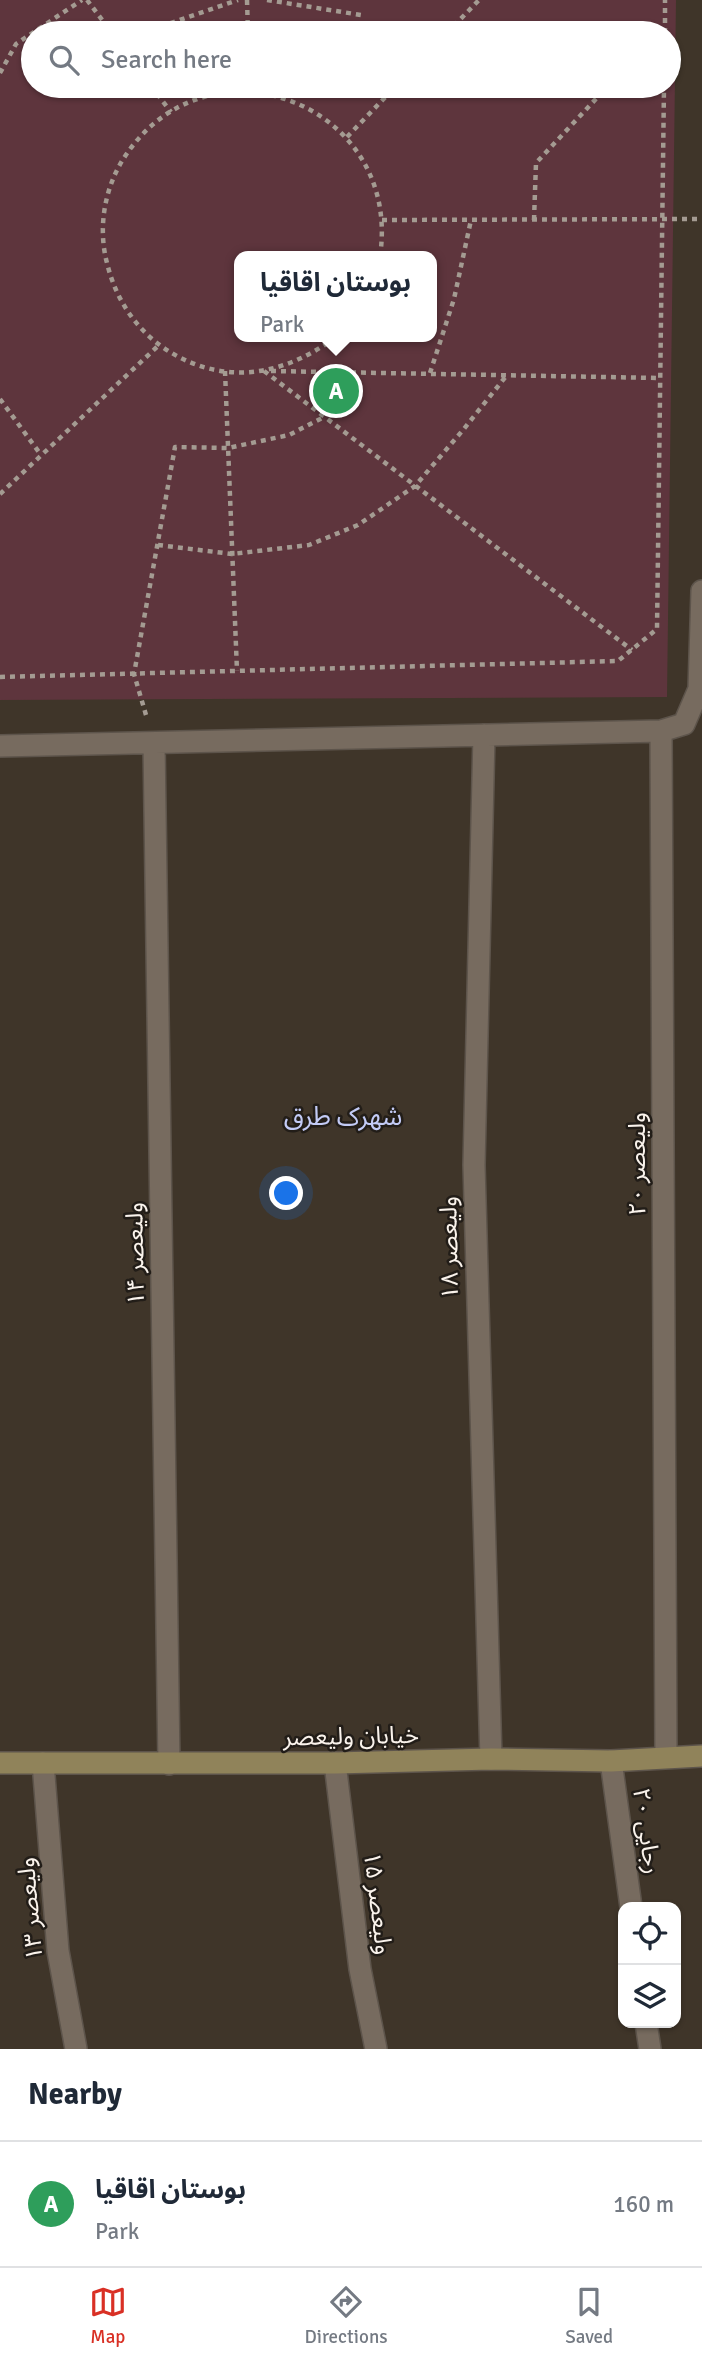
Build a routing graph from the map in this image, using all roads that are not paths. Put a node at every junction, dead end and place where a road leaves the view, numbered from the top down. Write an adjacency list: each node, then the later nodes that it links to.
1 (702, 591): 2 (street)
2 (661, 732): 3 (street); 7 (street, ولیعصر ۲۰)
3 (484, 735): 4 (street); 8 (street, ولیعصر ۱۸)
4 (154, 743): 5 (street); 13 (street, ولیعصر ۱۴)
5 (0, 746)
6 (702, 1756): 7 (street, خیابان ولیعصر)
7 (666, 1757): 9 (street, خیابان ولیعصر)
8 (491, 1759): 9 (street, خیابان ولیعصر); 12 (street, خیابان ولیعصر)
9 (611, 1761): 14 (street, رجایی ۲۰)
10 (0, 1763): 11 (street, خیابان ولیعصر)
11 (43, 1763): 13 (street, خیابان ولیعصر); 16 (street, ولیعصر ۱۳)
12 (335, 1763): 13 (street, خیابان ولیعصر); 17 (street, ولیعصر ۱۵)
13 (169, 1764)
14 (630, 1902)
15 (647, 2028): 18 (street)
16 (76, 2049)
17 (376, 2049)
18 (650, 2049)

